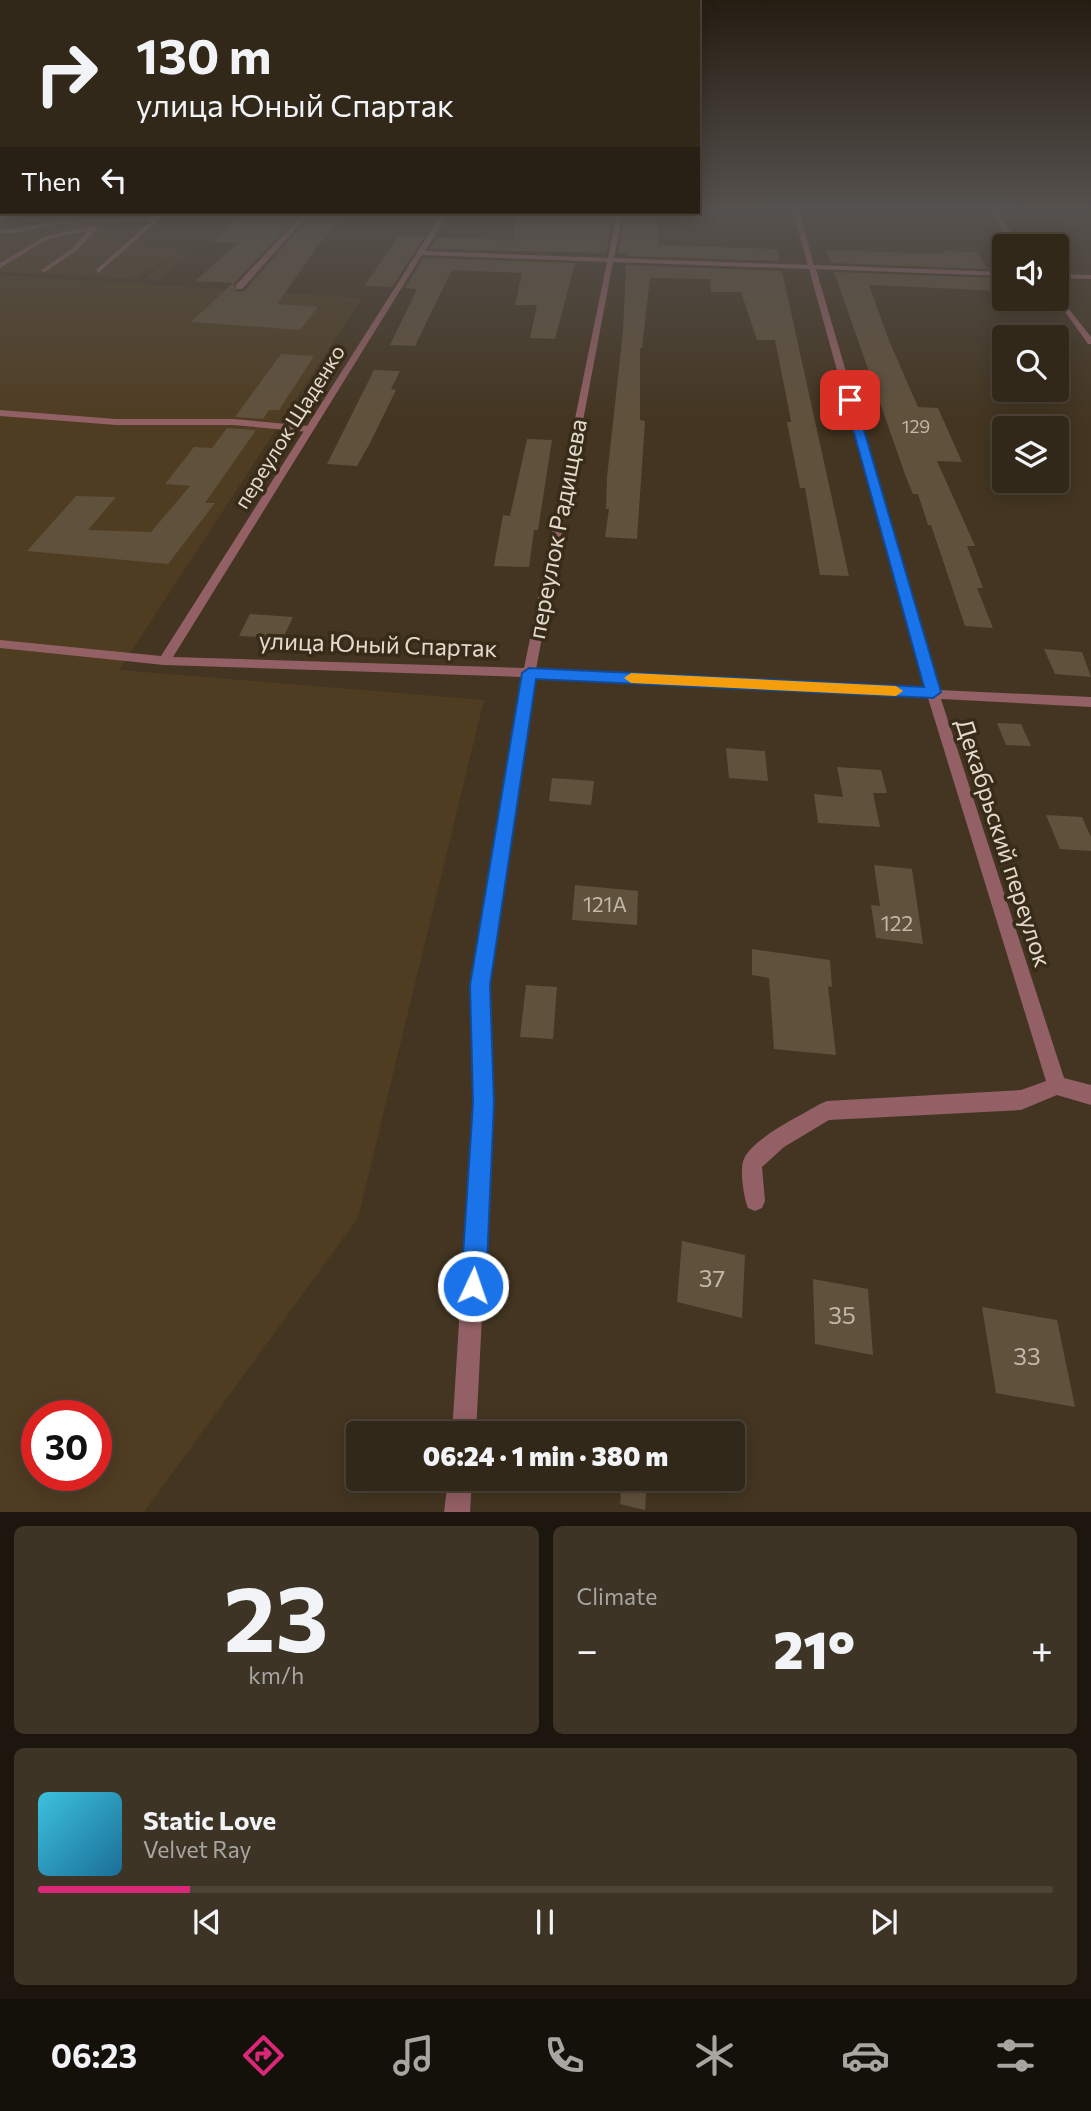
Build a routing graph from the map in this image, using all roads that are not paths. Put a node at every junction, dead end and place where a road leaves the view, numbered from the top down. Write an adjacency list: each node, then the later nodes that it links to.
1 (246, 280): 5 (street)
2 (403, 280): 9 (street, переулок Щаденко)
3 (608, 280): 12 (street, переулок Радищева)
4 (816, 280): 13 (street, Декабрьский переулок)
5 (239, 287)
6 (1068, 311): 7 (street)
7 (1091, 342)
8 (0, 413): 9 (street)
9 (310, 429): 11 (street, переулок Щаденко)
10 (0, 644): 11 (street, улица Юный Спартак)
11 (164, 661): 12 (street, улица Юный Спартак)
12 (529, 673): 13 (street, улица Юный Спартак); 18 (street, переулок Радищева)
13 (933, 692): 14 (street, улица Юный Спартак); 15 (street, Декабрьский переулок)
14 (1091, 702)
15 (1057, 1086): 16 (street); 17 (street)
16 (1091, 1095)
17 (755, 1201)
18 (465, 1421)
19 (459, 1491): 20 (street)
20 (457, 1512)

